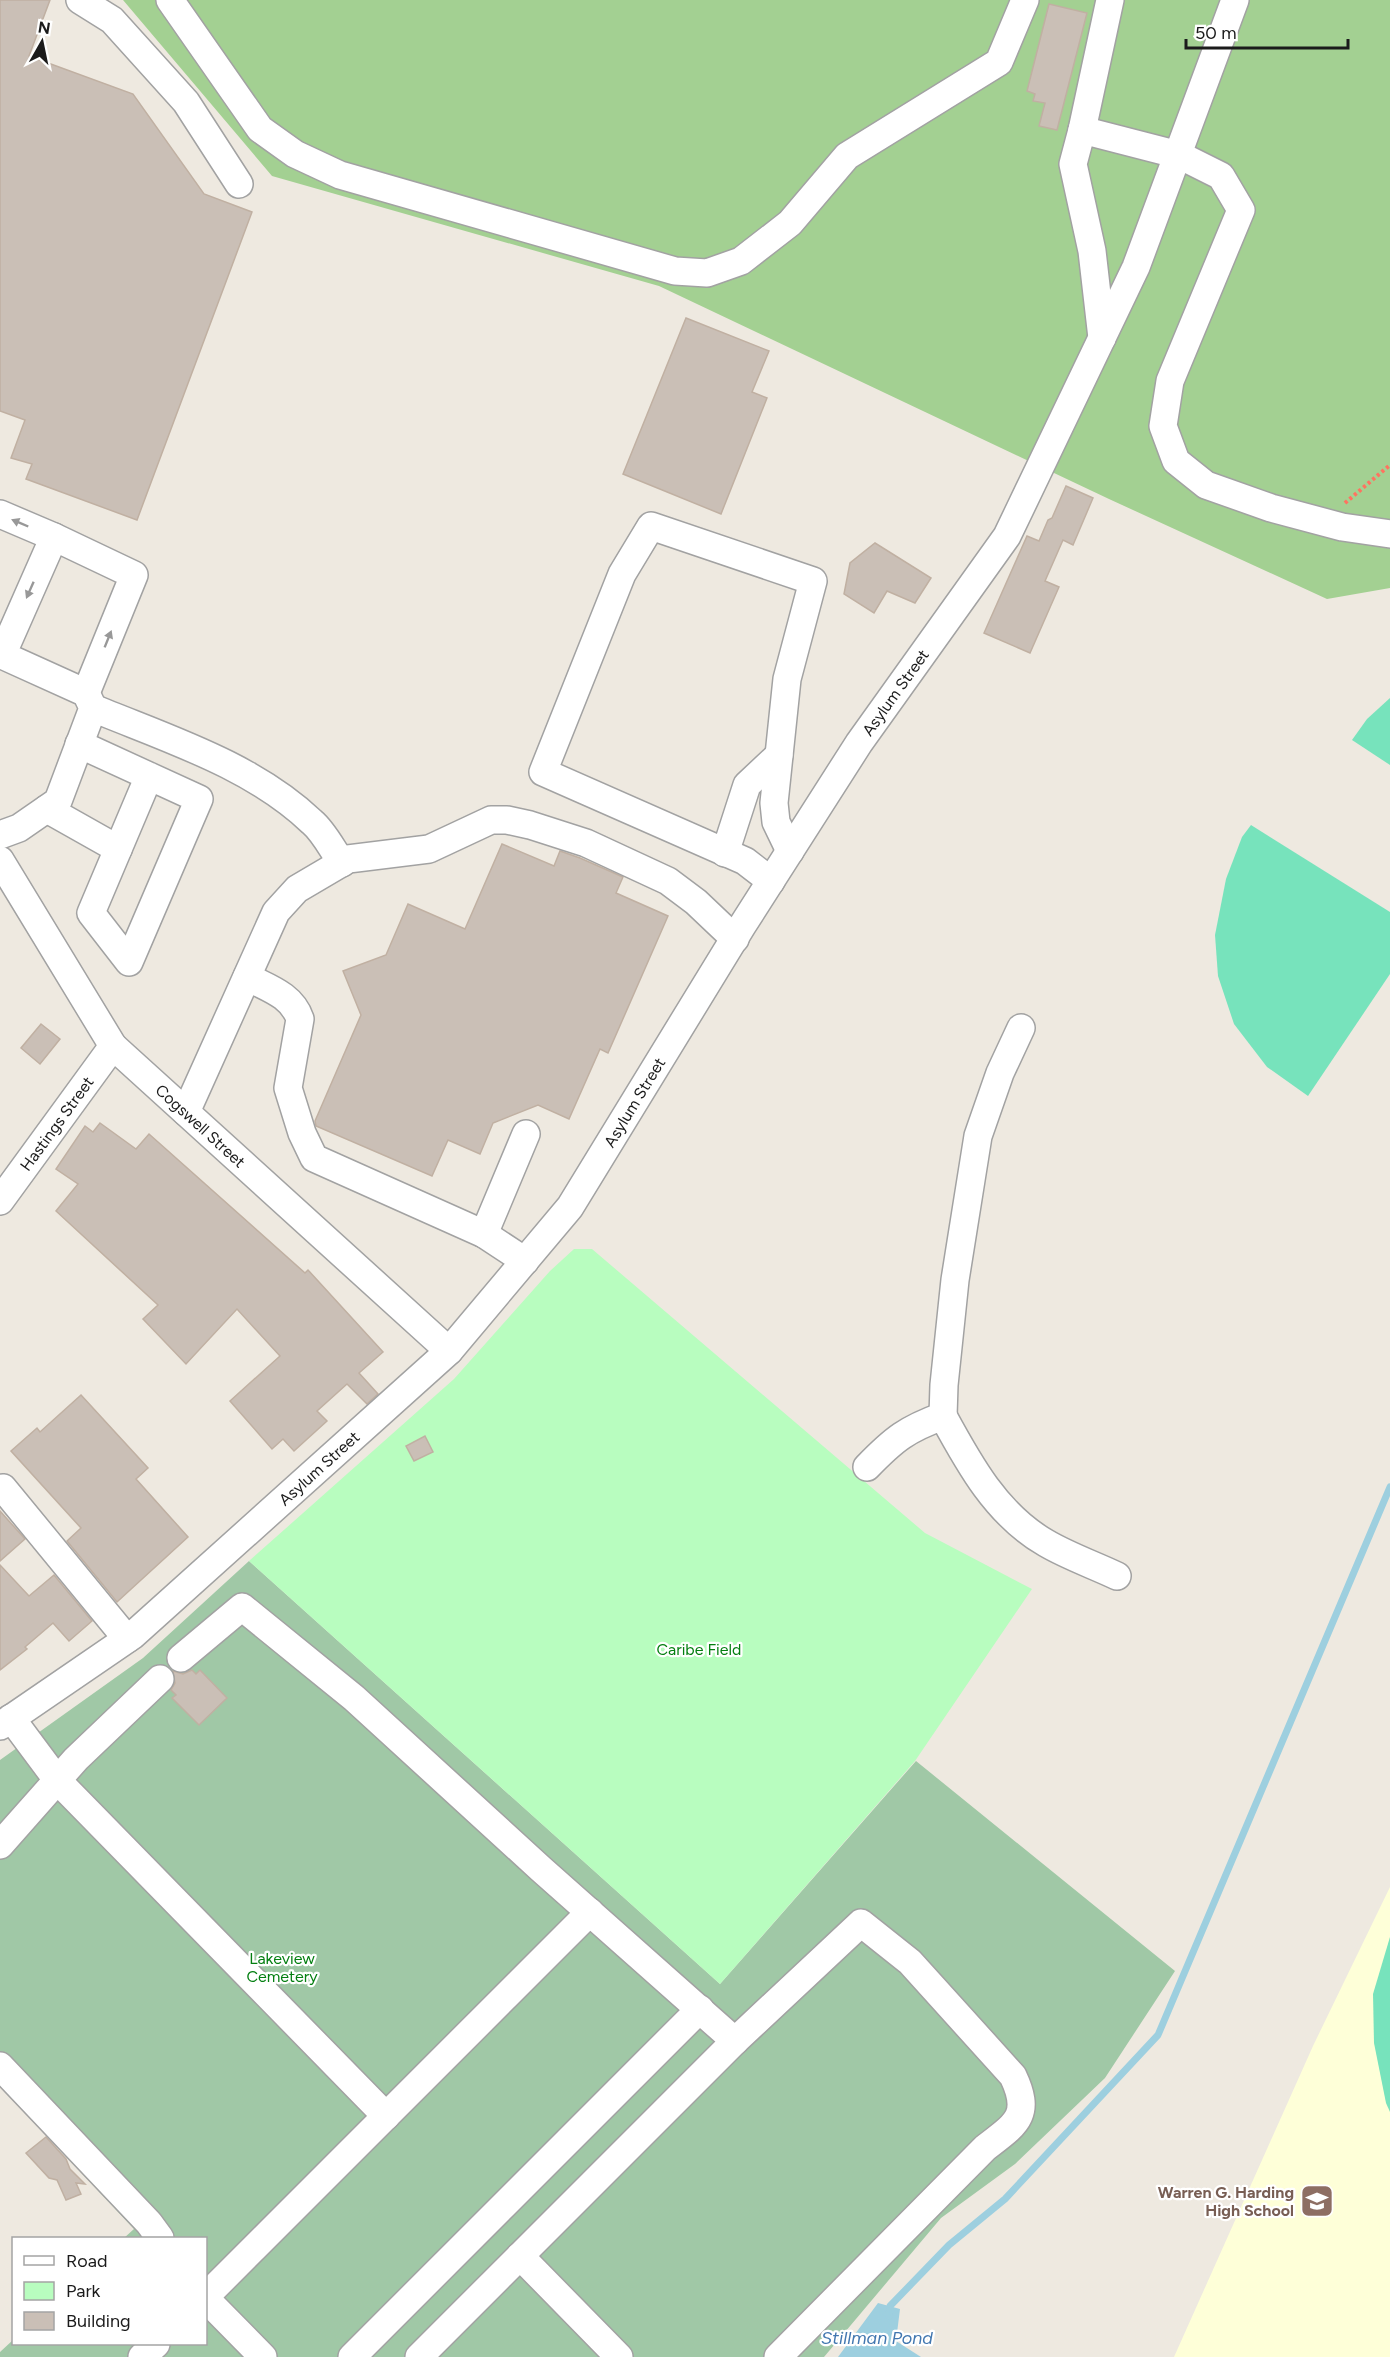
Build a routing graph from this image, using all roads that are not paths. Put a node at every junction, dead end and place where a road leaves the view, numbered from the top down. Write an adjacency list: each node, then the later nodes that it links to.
1 (80, 0): 8 (street)
2 (170, 0): 3 (street)
3 (1025, 0)
4 (1235, 0): 7 (street, Asylum Street)
5 (1108, 1): 6 (street)
6 (1082, 130): 7 (street); 9 (street)
7 (1179, 155): 9 (street, Asylum Street); 11 (street)
8 (240, 184)
9 (1102, 338): 21 (street, Asylum Street)
10 (0, 514): 12 (street, one-way to 10)
11 (1390, 534)
12 (54, 537): 13 (street, one-way to 13); 14 (street, one-way to 12)
13 (1, 654): 14 (street)
14 (89, 701): 15 (street); 24 (street)
15 (79, 744): 17 (street); 18 (street)
16 (779, 755): 21 (street); 22 (street); 22 (street)
17 (148, 776): 20 (street); 20 (street)
18 (47, 809): 19 (street); 20 (street)
19 (0, 835)
20 (118, 849)
21 (790, 851): 25 (street, Asylum Street)
22 (725, 853): 25 (street)
23 (0, 860): 29 (street, Cogswell Street)
24 (342, 862): 26 (street); 27 (street)
25 (771, 881): 26 (street, Asylum Street)
26 (735, 939): 34 (street, Asylum Street)
27 (247, 976): 30 (street); 33 (street)
28 (1021, 1028): 36 (street)
29 (113, 1046): 30 (street, Cogswell Street); 32 (street, Hastings Street)
30 (186, 1112): 35 (street, Cogswell Street)
31 (526, 1134): 33 (street)
32 (0, 1201)
33 (484, 1234): 34 (street)
34 (525, 1261): 35 (street, Asylum Street)
35 (449, 1351): 40 (street, Asylum Street)
36 (943, 1416): 37 (street); 39 (street)
37 (867, 1467)
38 (3, 1488): 40 (street)
39 (1117, 1576)
40 (127, 1639): 43 (street, Asylum Street)
41 (181, 1658): 46 (street)
42 (160, 1679): 44 (street)
43 (6, 1722): 44 (street)
44 (57, 1781): 45 (street); 50 (street)
45 (0, 1845)
46 (590, 1912): 47 (street); 50 (street)
47 (700, 2009): 48 (street); 58 (street)
48 (735, 2041): 52 (street); 61 (street)
49 (0, 2066): 51 (street)
50 (386, 2116): 53 (street)
51 (159, 2237)
52 (520, 2256): 59 (street); 60 (street)
53 (207, 2296)
54 (207, 2298): 57 (street)
55 (154, 2345): 56 (street)
56 (142, 2357)
57 (263, 2357)
58 (352, 2357)
59 (419, 2357)
60 (619, 2357)
61 (778, 2357)

